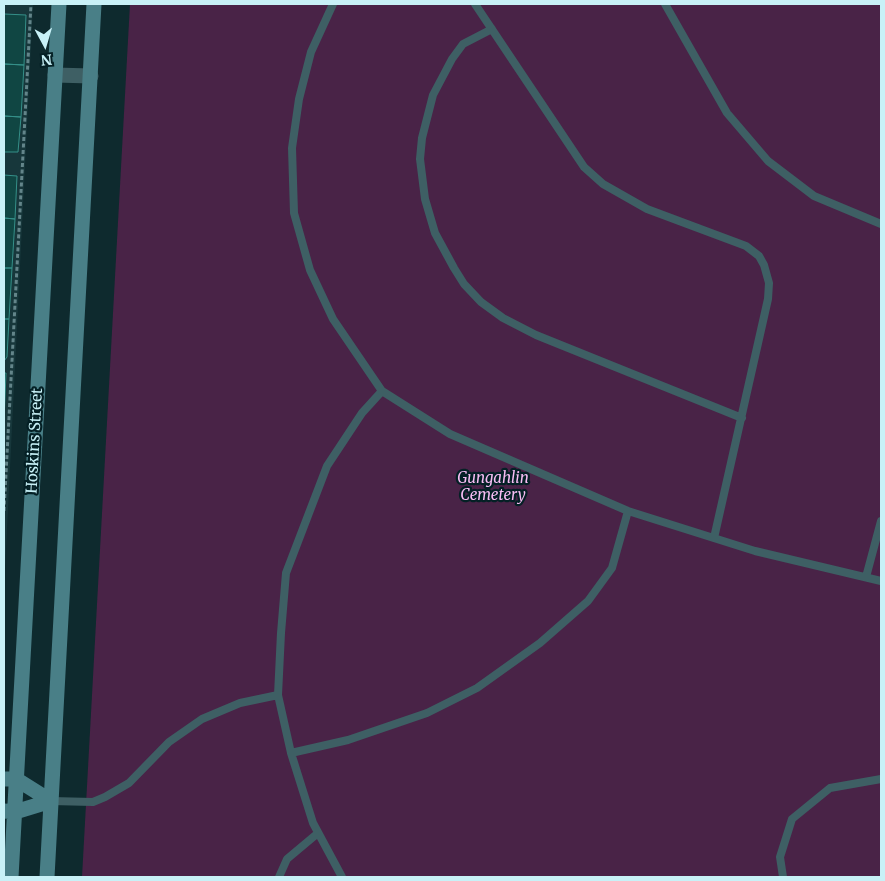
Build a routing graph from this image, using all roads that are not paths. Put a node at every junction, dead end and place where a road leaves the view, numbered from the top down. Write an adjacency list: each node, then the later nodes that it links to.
1 (59, 4): 7 (street, Hoskins Street)
2 (94, 4): 8 (street)
3 (333, 4): 10 (lane)
4 (475, 4): 6 (lane)
5 (664, 4): 9 (lane)
6 (492, 29): 11 (lane); 11 (lane)
7 (55, 75): 8 (street); 19 (street, Hoskins Street)
8 (90, 76): 21 (street)
9 (881, 224)
10 (382, 391): 12 (lane); 17 (lane)
11 (742, 418): 14 (lane)
12 (628, 511): 14 (lane); 18 (lane)
13 (881, 521): 15 (lane)
14 (714, 538): 15 (lane)
15 (866, 577): 16 (lane)
16 (881, 581)
17 (278, 695): 18 (lane); 21 (lane)
18 (291, 753): 23 (lane)
19 (10, 779): 21 (street); 22 (street, Hoskins Street)
20 (881, 780): 28 (lane)
21 (51, 801): 22 (street); 25 (street)
22 (9, 812): 24 (street, Hoskins Street)
23 (318, 833): 26 (lane); 27 (lane)
24 (11, 877)
25 (47, 877)
26 (279, 877)
27 (342, 877)
28 (783, 877)

